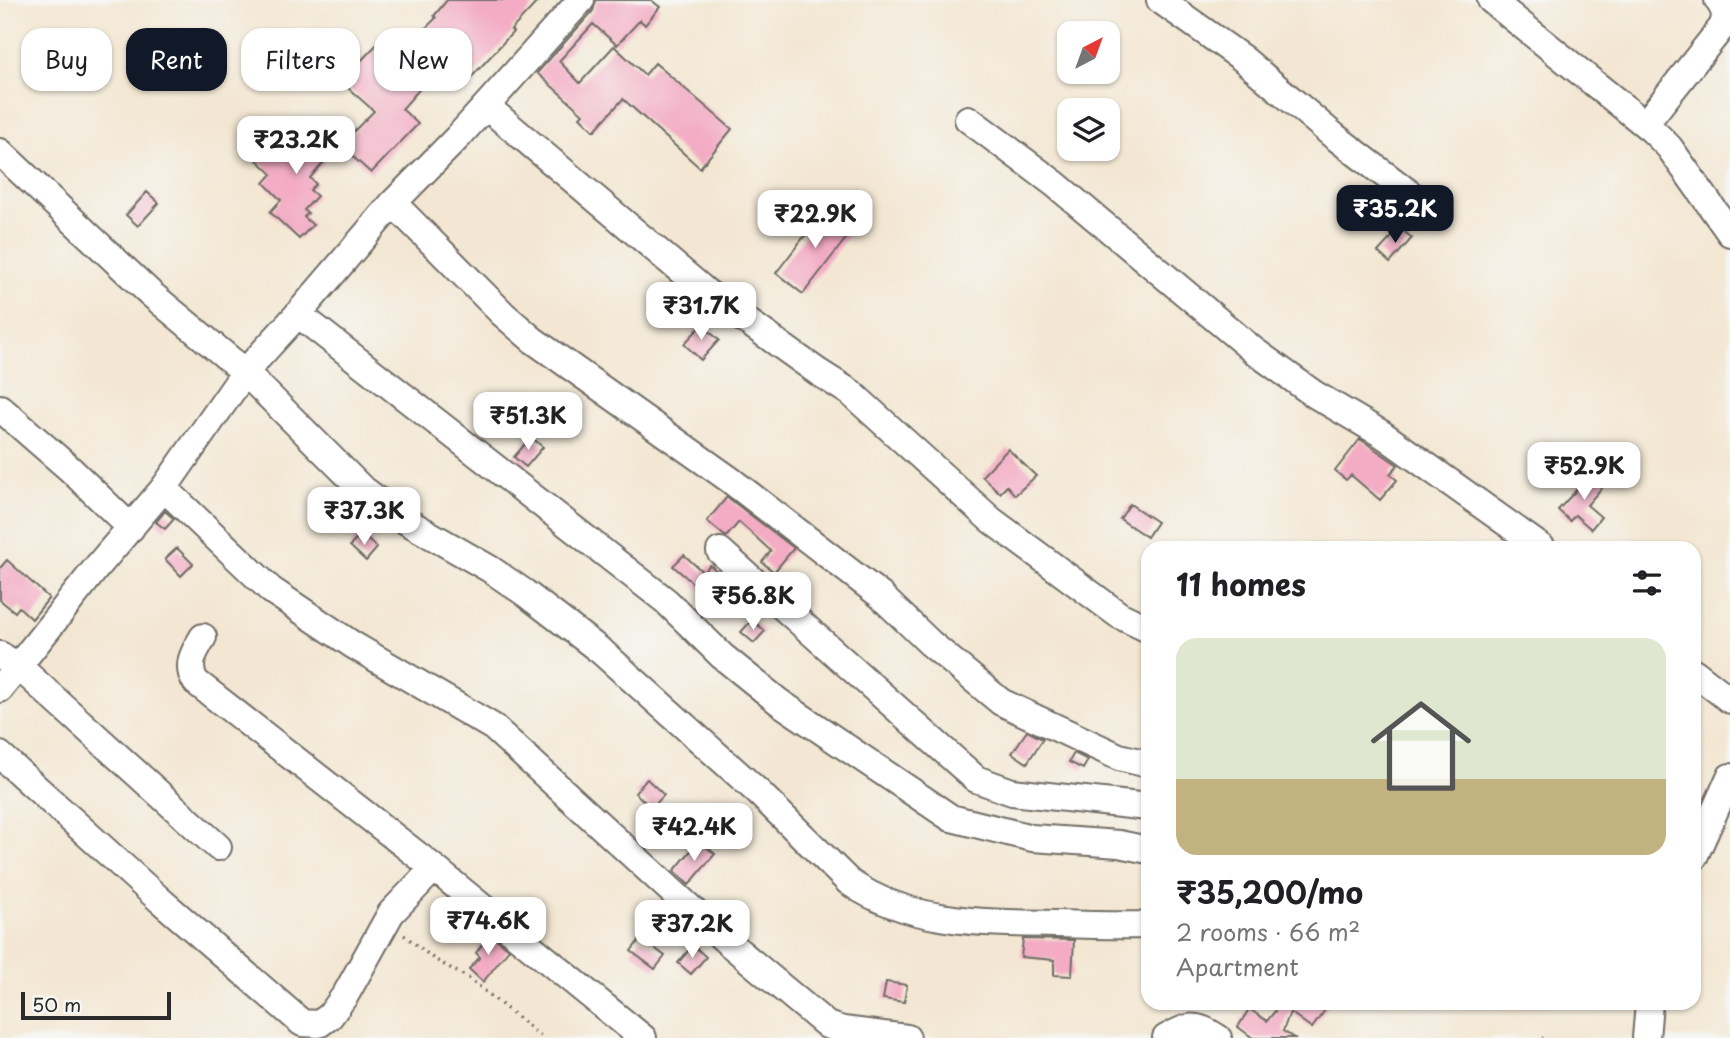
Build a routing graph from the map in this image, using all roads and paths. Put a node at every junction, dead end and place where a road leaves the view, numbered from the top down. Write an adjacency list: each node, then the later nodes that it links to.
1 (580, 0): 5 (street)
2 (1160, 0): 10 (street)
3 (1491, 0): 7 (street)
4 (1718, 0): 7 (street)
5 (486, 106): 9 (street); 19 (street)
6 (968, 119): 17 (street)
7 (1645, 124): 11 (street)
8 (0, 152): 13 (street)
9 (393, 203): 12 (street); 26 (street)
10 (1426, 206)
11 (1730, 233)
12 (298, 314): 13 (street); 31 (street)
13 (245, 372): 15 (street); 34 (street)
14 (0, 408): 16 (street)
15 (164, 488): 16 (street); 39 (street)
16 (131, 528): 21 (street)
17 (1532, 541)
18 (720, 551): 28 (street)
19 (1141, 626)
20 (203, 637): 32 (street)
21 (9, 660): 23 (street); 30 (street)
22 (1701, 677): 24 (street)
23 (0, 689)
24 (1730, 700)
25 (0, 755): 36 (street)
26 (1141, 762)
27 (1730, 777): 29 (street)
28 (1141, 806)
29 (1701, 841)
30 (218, 847)
31 (1141, 849)
32 (434, 868): 33 (street); 38 (street)
33 (386, 920): 36 (street); 37 (path)
34 (1141, 925)
35 (1648, 1010): 42 (street)
36 (317, 1032)
37 (543, 1038)
38 (643, 1038)
39 (907, 1038)
40 (1166, 1038): 41 (street)
41 (1218, 1038)
42 (1646, 1038)

